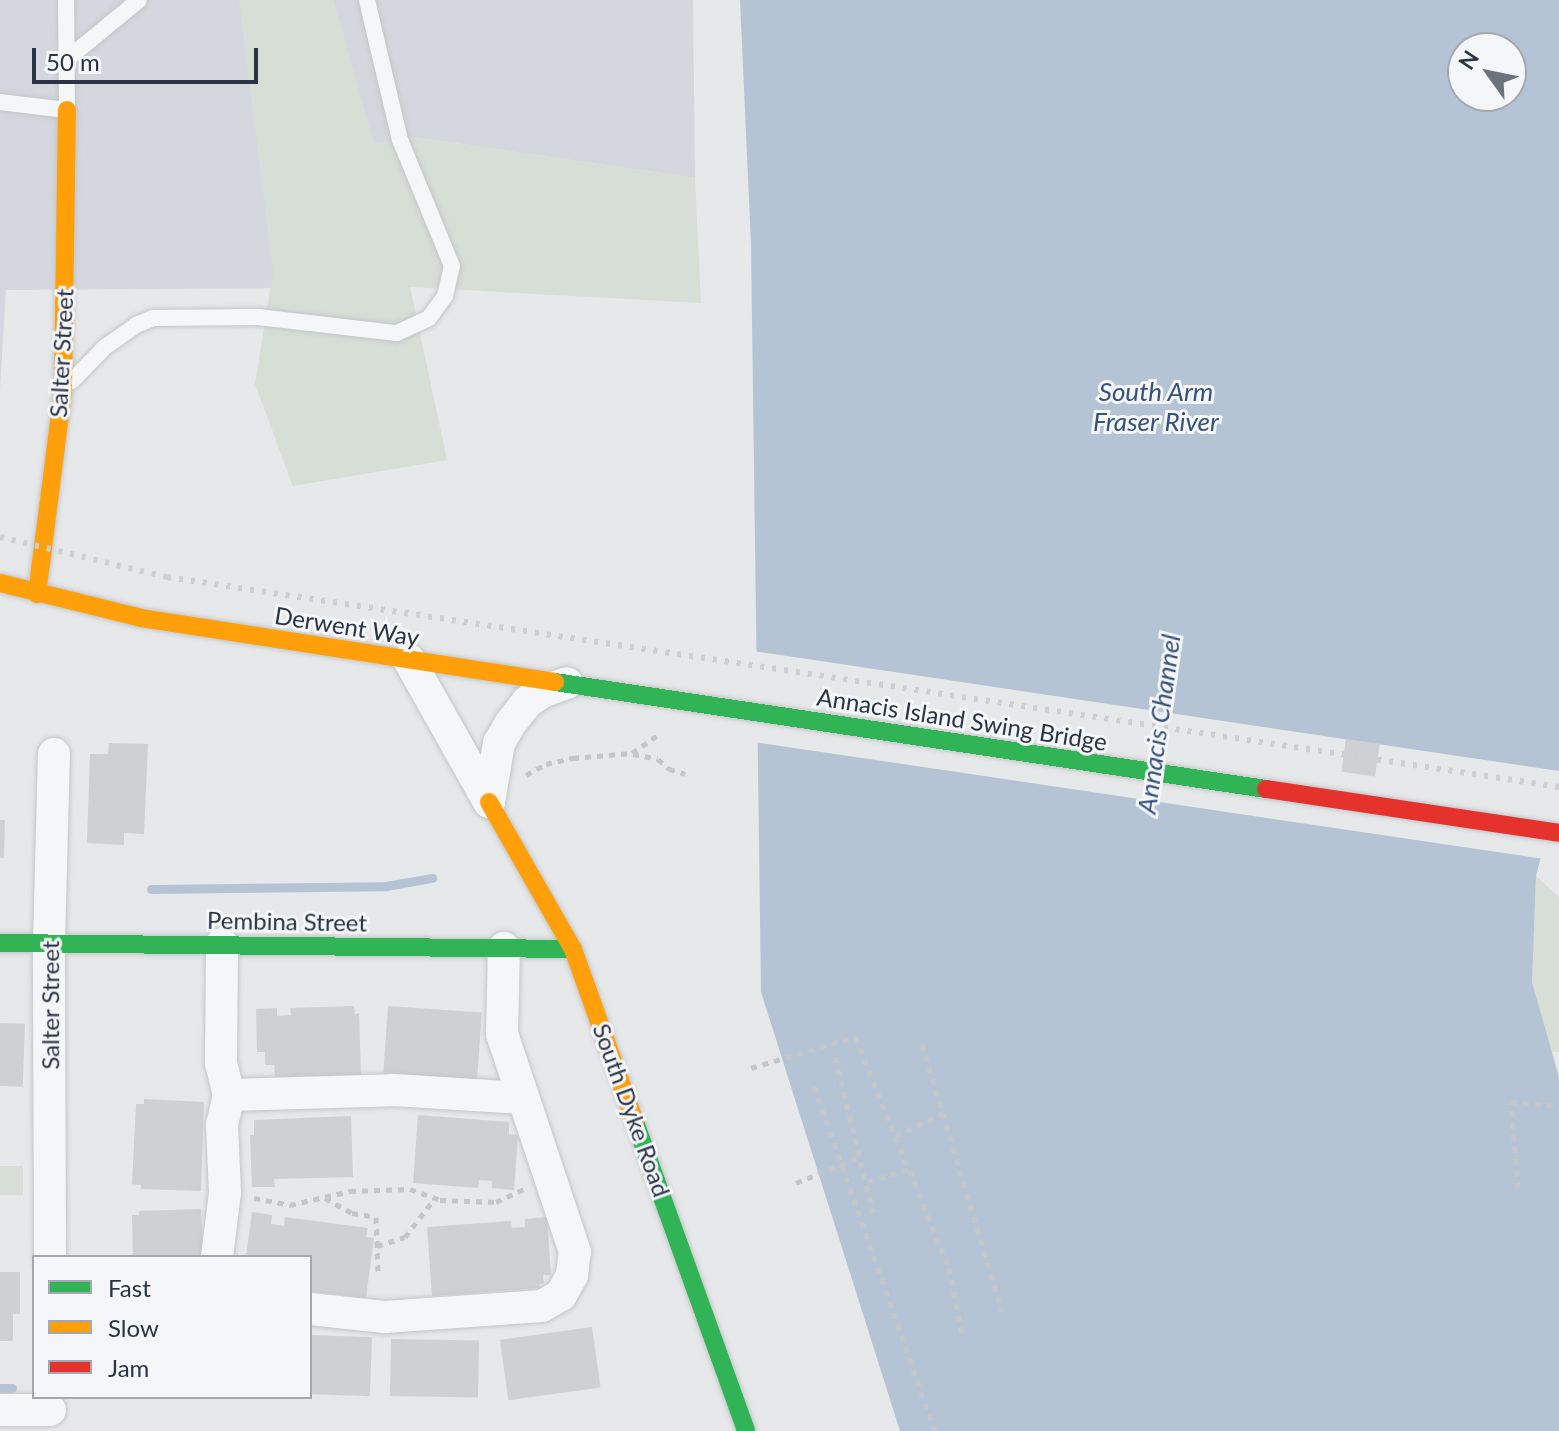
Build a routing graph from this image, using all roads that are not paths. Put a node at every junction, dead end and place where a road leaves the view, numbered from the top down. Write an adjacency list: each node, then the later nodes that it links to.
1 (66, 0): 4 (lane)
2 (139, 0): 4 (lane)
3 (367, 0): 7 (lane)
4 (66, 60): 6 (lane)
5 (0, 102): 6 (lane)
6 (67, 110): 7 (street, Salter Street)
7 (63, 391): 9 (street, Salter Street)
8 (0, 583): 9 (street, Derwent Way)
9 (37, 594): 10 (street, Derwent Way)
10 (409, 660): 11 (street, Derwent Way); 14 (street, South Dyke Road)
11 (567, 683): 12 (street, Derwent Way); 14 (street)
12 (689, 702): 15 (street, Annacis Island Swing Bridge)
13 (54, 754): 17 (street, Salter Street)
14 (489, 802): 20 (street, South Dyke Road)
15 (1559, 833)
16 (0, 943): 17 (street, Pembina Street)
17 (49, 943): 18 (street, Pembina Street); 23 (street, Salter Street)
18 (222, 944): 19 (street, Pembina Street); 21 (street)
19 (504, 948): 20 (street, Pembina Street); 22 (street)
20 (573, 949): 28 (street, South Dyke Road)
21 (229, 1095): 22 (street); 24 (street)
22 (523, 1098): 25 (street)
23 (50, 1255)
24 (217, 1255)
25 (312, 1309)
26 (0, 1410): 27 (street)
27 (50, 1413)
28 (746, 1431)

